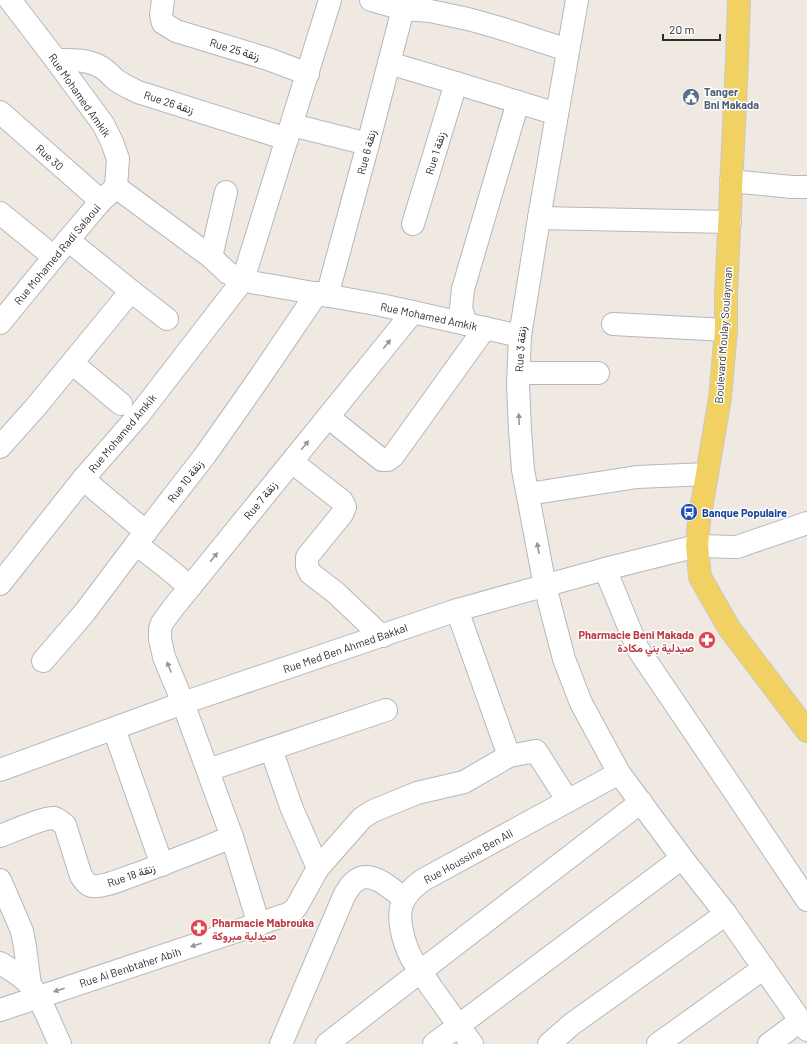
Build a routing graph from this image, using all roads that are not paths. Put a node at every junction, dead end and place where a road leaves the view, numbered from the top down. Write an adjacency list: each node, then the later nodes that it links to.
1 (10, 0): 9 (street, Rue Mohamed Amkik)
2 (164, 0): 11 (street, Rue 25 زنقة)
3 (330, 0): 11 (street, Rue Mohamed Amkik)
4 (371, 0): 7 (street)
5 (577, 0): 8 (street, Rue 3 زنقة)
6 (738, 0): 18 (main road, Boulevard Moulay Soulayman)
7 (403, 9): 8 (street); 10 (street, Rue 6 زنقة)
8 (568, 50): 15 (street, Rue 3 زنقة)
9 (56, 60): 16 (street, Rue 26 زنقة); 21 (street, Rue Mohamed Amkik)
10 (389, 64): 12 (street); 17 (street, Rue 6 زنقة)
11 (308, 74): 16 (street, Rue Mohamed Amkik)
12 (456, 83): 13 (street); 25 (street, Rue 1 زنقة)
13 (518, 102): 15 (street); 36 (street)
14 (0, 112): 21 (street, Rue 30)
15 (557, 114): 23 (street, Rue 3 زنقة)
16 (290, 132): 17 (street, Rue 26 زنقة); 29 (street, Rue Mohamed Amkik)
17 (368, 144): 31 (street, Rue 6 زنقة)
18 (731, 181): 19 (street); 24 (main road, Boulevard Moulay Soulayman)
19 (807, 187)
20 (226, 192): 28 (street)
21 (108, 194): 26 (street, Rue Mohamed Radi Salaoui); 28 (street, Rue Mohamed Amkik)
22 (0, 213): 27 (street)
23 (539, 218): 24 (street); 38 (street, Rue 3 زنقة)
24 (730, 222): 37 (main road, Boulevard Moulay Soulayman)
25 (413, 224)
26 (68, 240): 27 (street, Rue Mohamed Radi Salaoui); 30 (street)
27 (54, 257): 34 (street, Rue Mohamed Radi Salaoui)
28 (211, 257): 29 (street, Rue Mohamed Amkik)
29 (243, 280): 31 (street, Rue Mohamed Amkik); 47 (street, Rue Mohamed Amkik)
30 (131, 291): 33 (street); 39 (street)
31 (322, 295): 32 (street, Rue Mohamed Amkik); 50 (street, Rue 10 زنقة)
32 (413, 312): 36 (street, Rue Mohamed Amkik); 43 (street, Rue 7 زنقة, one-way to 32)
33 (167, 319)
34 (0, 324)
35 (613, 324): 37 (street)
36 (476, 326): 38 (street, Rue Mohamed Amkik); 43 (street)
37 (726, 330): 46 (main road, Boulevard Moulay Soulayman)
38 (520, 336): 41 (street, Rue 3 زنقة)
39 (72, 363): 42 (street); 44 (street)
40 (598, 372): 41 (street)
41 (519, 374): 48 (street, Rue 3 زنقة, one-way to 41)
42 (121, 404)
43 (328, 417): 45 (street, Rue 7 زنقة, one-way to 43)
44 (0, 447)
45 (292, 462): 55 (street, Rue 7 زنقة, one-way to 45); 57 (street)
46 (707, 474): 48 (street); 51 (main road, Boulevard Moulay Soulayman)
47 (83, 479): 50 (street); 53 (street, Rue Mohamed Amkik)
48 (528, 494): 54 (street, Rue 3 زنقة, one-way to 48)
49 (807, 523): 51 (street, Rue Med Ben Ahmed Bakkal)
50 (141, 538): 55 (street); 58 (street, Rue 10 زنقة)
51 (697, 546): 52 (street, Rue Med Ben Ahmed Bakkal); 62 (main road, Boulevard Moulay Soulayman)
52 (605, 569): 54 (street, Rue Med Ben Ahmed Bakkal); 77 (street)
53 (0, 584)
54 (545, 586): 56 (street, Rue Med Ben Ahmed Bakkal); 67 (street, Rue 3 زنقة)
55 (190, 587): 59 (street, Rue 7 زنقة, one-way to 55)
56 (457, 610): 57 (street, Rue Med Ben Ahmed Bakkal); 64 (street)
57 (383, 636): 59 (street, Rue Med Ben Ahmed Bakkal)
58 (43, 662)
59 (183, 703): 61 (street, Rue Med Ben Ahmed Bakkal); 66 (street, Rue 7 زنقة)
60 (386, 710): 63 (street)
61 (114, 729): 65 (street, Rue Med Ben Ahmed Bakkal); 73 (street)
62 (807, 731)
63 (271, 749): 66 (street); 74 (street)
64 (509, 756): 68 (street, Rue Ai Benbtaher Abih); 74 (street, Rue Ai Benbtaher Abih)
65 (0, 770)
66 (208, 770): 71 (street, Rue 7 زنقة)
67 (619, 773): 68 (street, Rue Houssine Ben Ali); 69 (street, Rue 3 زنقة)
68 (568, 801): 76 (street, Rue Houssine Ben Ali)
69 (641, 802): 72 (street, Rue 3 زنقة); 82 (street)
70 (0, 836): 73 (street, Rue 18 زنقة)
71 (232, 837): 73 (street, Rue 18 زنقة); 79 (street, Rue 7 زنقة)
72 (682, 858): 78 (street, Rue 3 زنقة); 86 (street)
73 (162, 865)
74 (318, 868): 79 (street, Rue Ai Benbtaher Abih)
75 (0, 880): 83 (street)
76 (404, 899): 82 (street); 88 (street)
77 (807, 899)
78 (726, 914): 81 (street, Rue 3 زنقة); 92 (street)
79 (259, 925): 83 (street, Rue Ai Benbtaher Abih, one-way to 83)
80 (0, 963): 83 (street)
81 (764, 968): 85 (street, Rue 3 زنقة); 93 (street)
82 (421, 971): 86 (street); 89 (street)
83 (34, 991): 84 (street, Rue Ai Benbtaher Abih); 87 (street)
84 (0, 1010)
85 (804, 1025): 94 (street)
86 (458, 1026): 90 (street); 91 (street)
87 (60, 1044)
88 (281, 1044)
89 (327, 1044)
90 (434, 1044)
91 (472, 1044)
92 (548, 1044)
93 (658, 1044)
94 (769, 1044)

